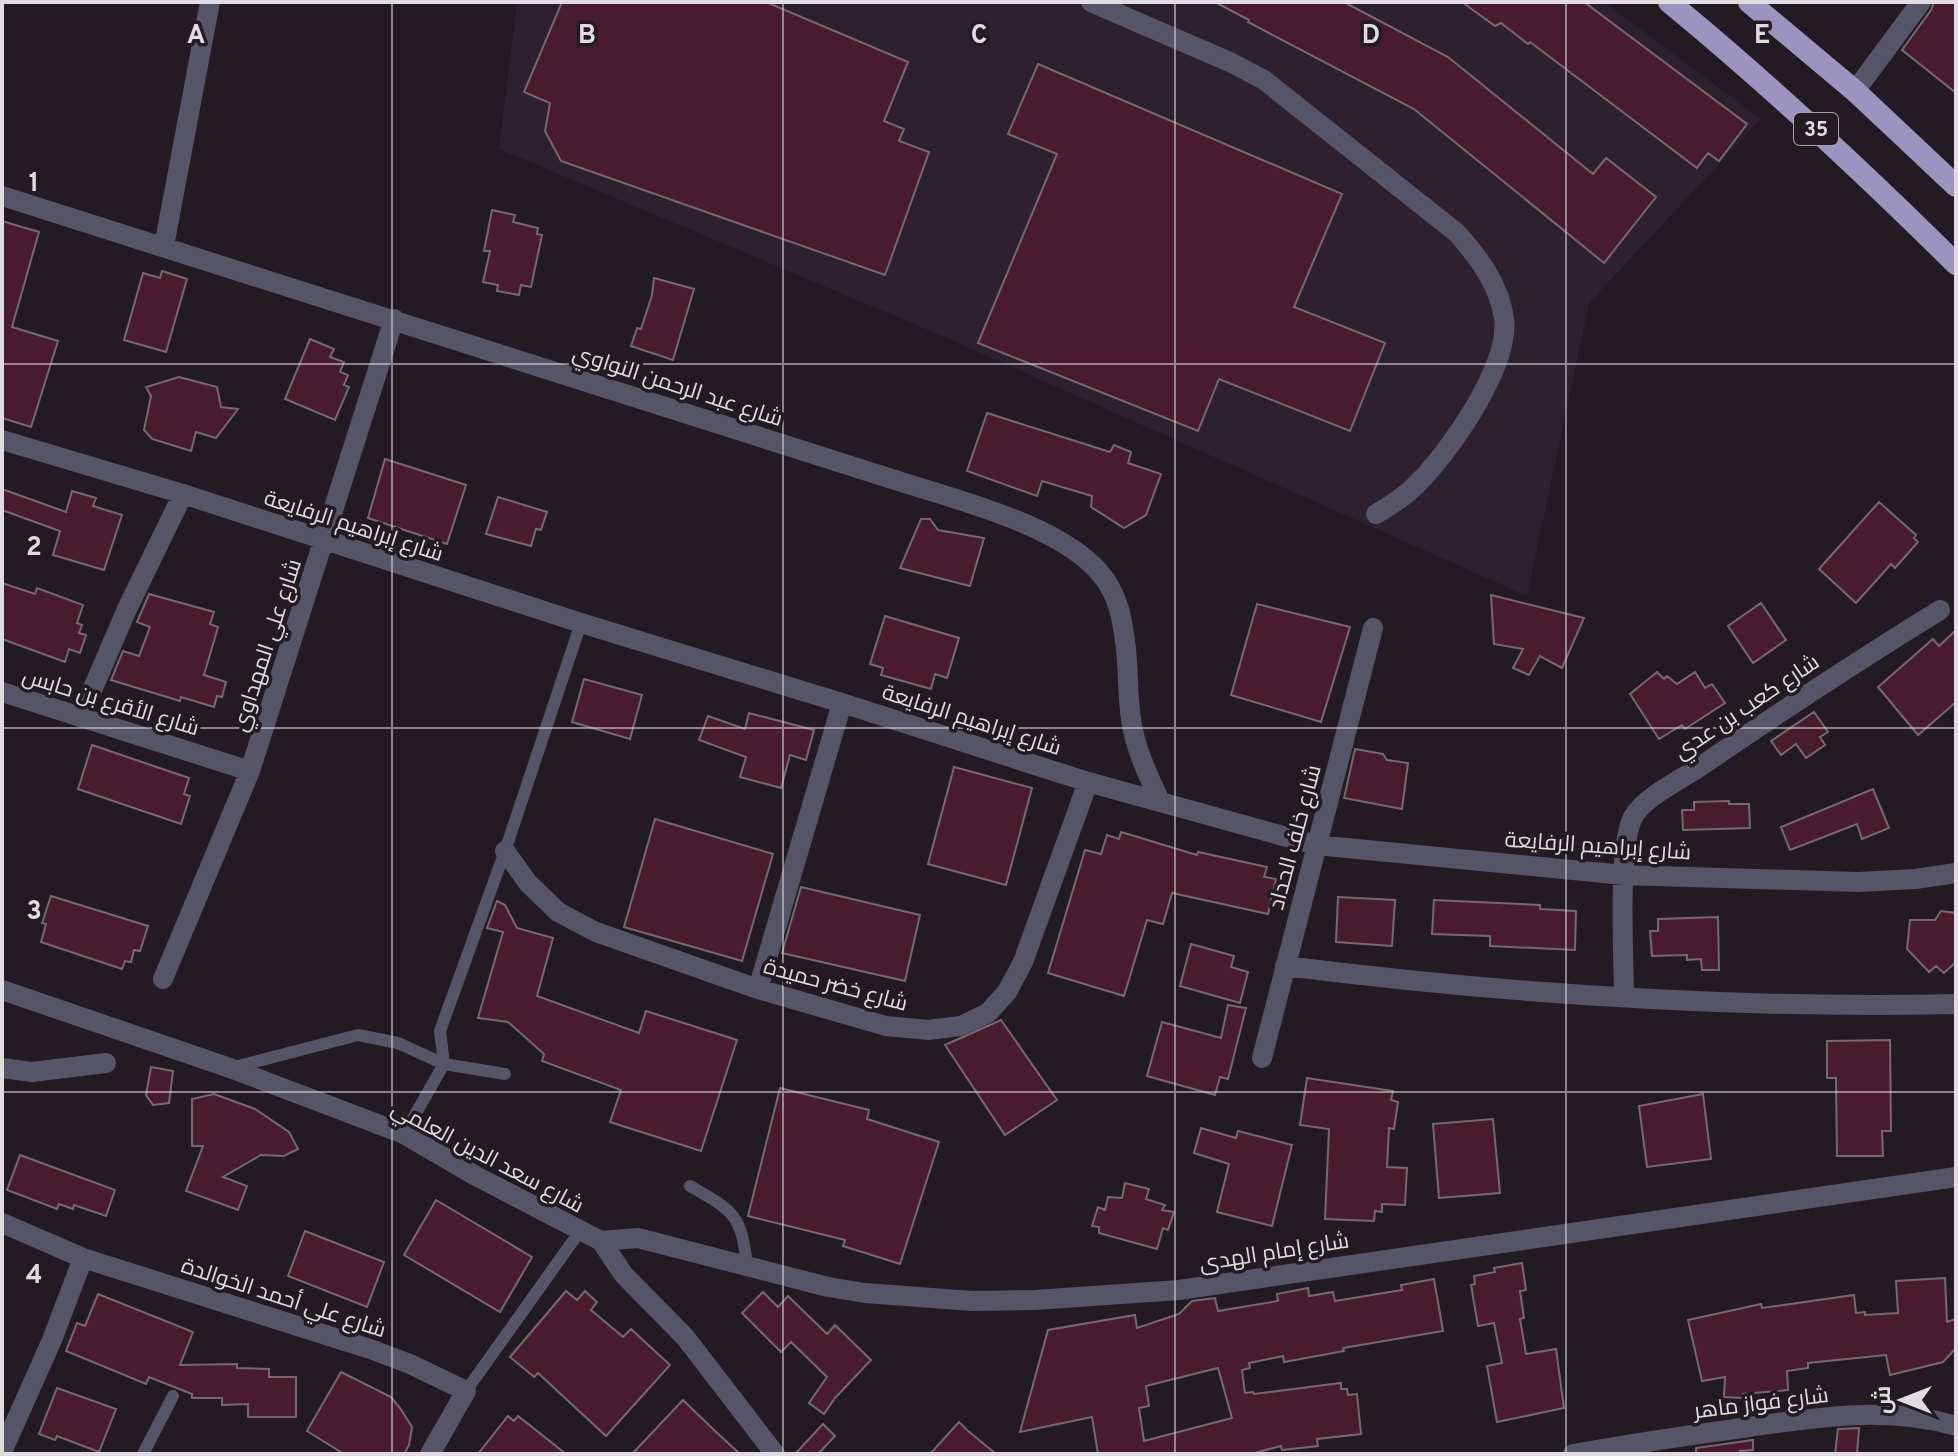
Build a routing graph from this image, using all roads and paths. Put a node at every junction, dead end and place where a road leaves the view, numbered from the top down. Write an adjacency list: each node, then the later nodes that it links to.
1 (210, 2): 9 (street)
2 (1091, 2): 14 (street)
3 (1669, 2): 10 (highway, 35)
4 (1749, 2): 6 (highway, 35)
5 (1921, 2): 6 (street)
6 (1855, 91): 7 (highway, 35)
7 (1956, 186)
8 (2, 196): 9 (street, شارع عبد الرحمن النواوي)
9 (164, 246): 11 (street, شارع عبد الرحمن النواوي)
10 (1956, 264)
11 (394, 319): 15 (street, شارع علي المهداوي); 24 (street, شارع عبد الرحمن النواوي)
12 (2, 440): 13 (street, شارع إبراهيم الرفايعة)
13 (183, 494): 15 (street, شارع إبراهيم الرفايعة); 21 (street)
14 (1376, 514)
15 (325, 541): 17 (street, شارع إبراهيم الرفايعة); 22 (street, شارع علي المهداوي)
16 (1940, 610): 28 (street, شارع كعب بن عدي)
17 (581, 623): 20 (street, شارع إبراهيم الرفايعة); 26 (lane)
18 (1373, 628): 25 (street, شارع خلف الحداد)
19 (2, 692): 21 (street, شارع الأقرع بن حابس)
20 (842, 703): 23 (street, شارع إبراهيم الرفايعة); 31 (street)
21 (81, 716): 22 (street, شارع الأقرع بن حابس)
22 (250, 771): 30 (street, شارع علي المهداوي)
23 (1088, 782): 24 (street, شارع إبراهيم الرفايعة); 31 (street, شارع خضر حميدة)
24 (1159, 799): 25 (street, شارع إبراهيم الرفايعة)
25 (1316, 845): 28 (street, شارع إبراهيم الرفايعة); 29 (street, شارع خلف الحداد)
26 (505, 851): 31 (street, شارع خضر حميدة); 37 (lane)
27 (1956, 873): 28 (street, شارع إبراهيم الرفايعة)
28 (1624, 875): 33 (street, شارع كعب بن عدي)
29 (1285, 966): 33 (street); 35 (street, شارع خلف الحداد)
30 (163, 979)
31 (758, 989)
32 (2, 990): 39 (street, شارع سعد الدين العلمي)
33 (1624, 998): 34 (street)
34 (1956, 1004)
35 (1262, 1058)
36 (106, 1063): 38 (street)
37 (444, 1064): 39 (lane); 40 (lane); 41 (lane)
38 (2, 1068)
39 (230, 1068): 41 (street, شارع سعد الدين العلمي)
40 (505, 1074)
41 (404, 1134): 45 (street, شارع سعد الدين العلمي)
42 (1956, 1177): 48 (street, شارع إمام الهدى)
43 (690, 1186): 48 (lane)
44 (2, 1223): 47 (street, شارع علي أحمد الخوالدة)
45 (580, 1231): 46 (street, شارع سعد الدين العلمي); 49 (lane)
46 (601, 1241): 48 (street, شارع إمام الهدى); 55 (street)
47 (83, 1258): 49 (street, شارع علي أحمد الخوالدة); 52 (street)
48 (747, 1265)
49 (466, 1391): 54 (street)
50 (173, 1396): 53 (lane)
51 (1956, 1426): 56 (street, شارع فواز ماهر)
52 (2, 1452)
53 (143, 1454)
54 (430, 1454)
55 (775, 1454)
56 (1573, 1454)

